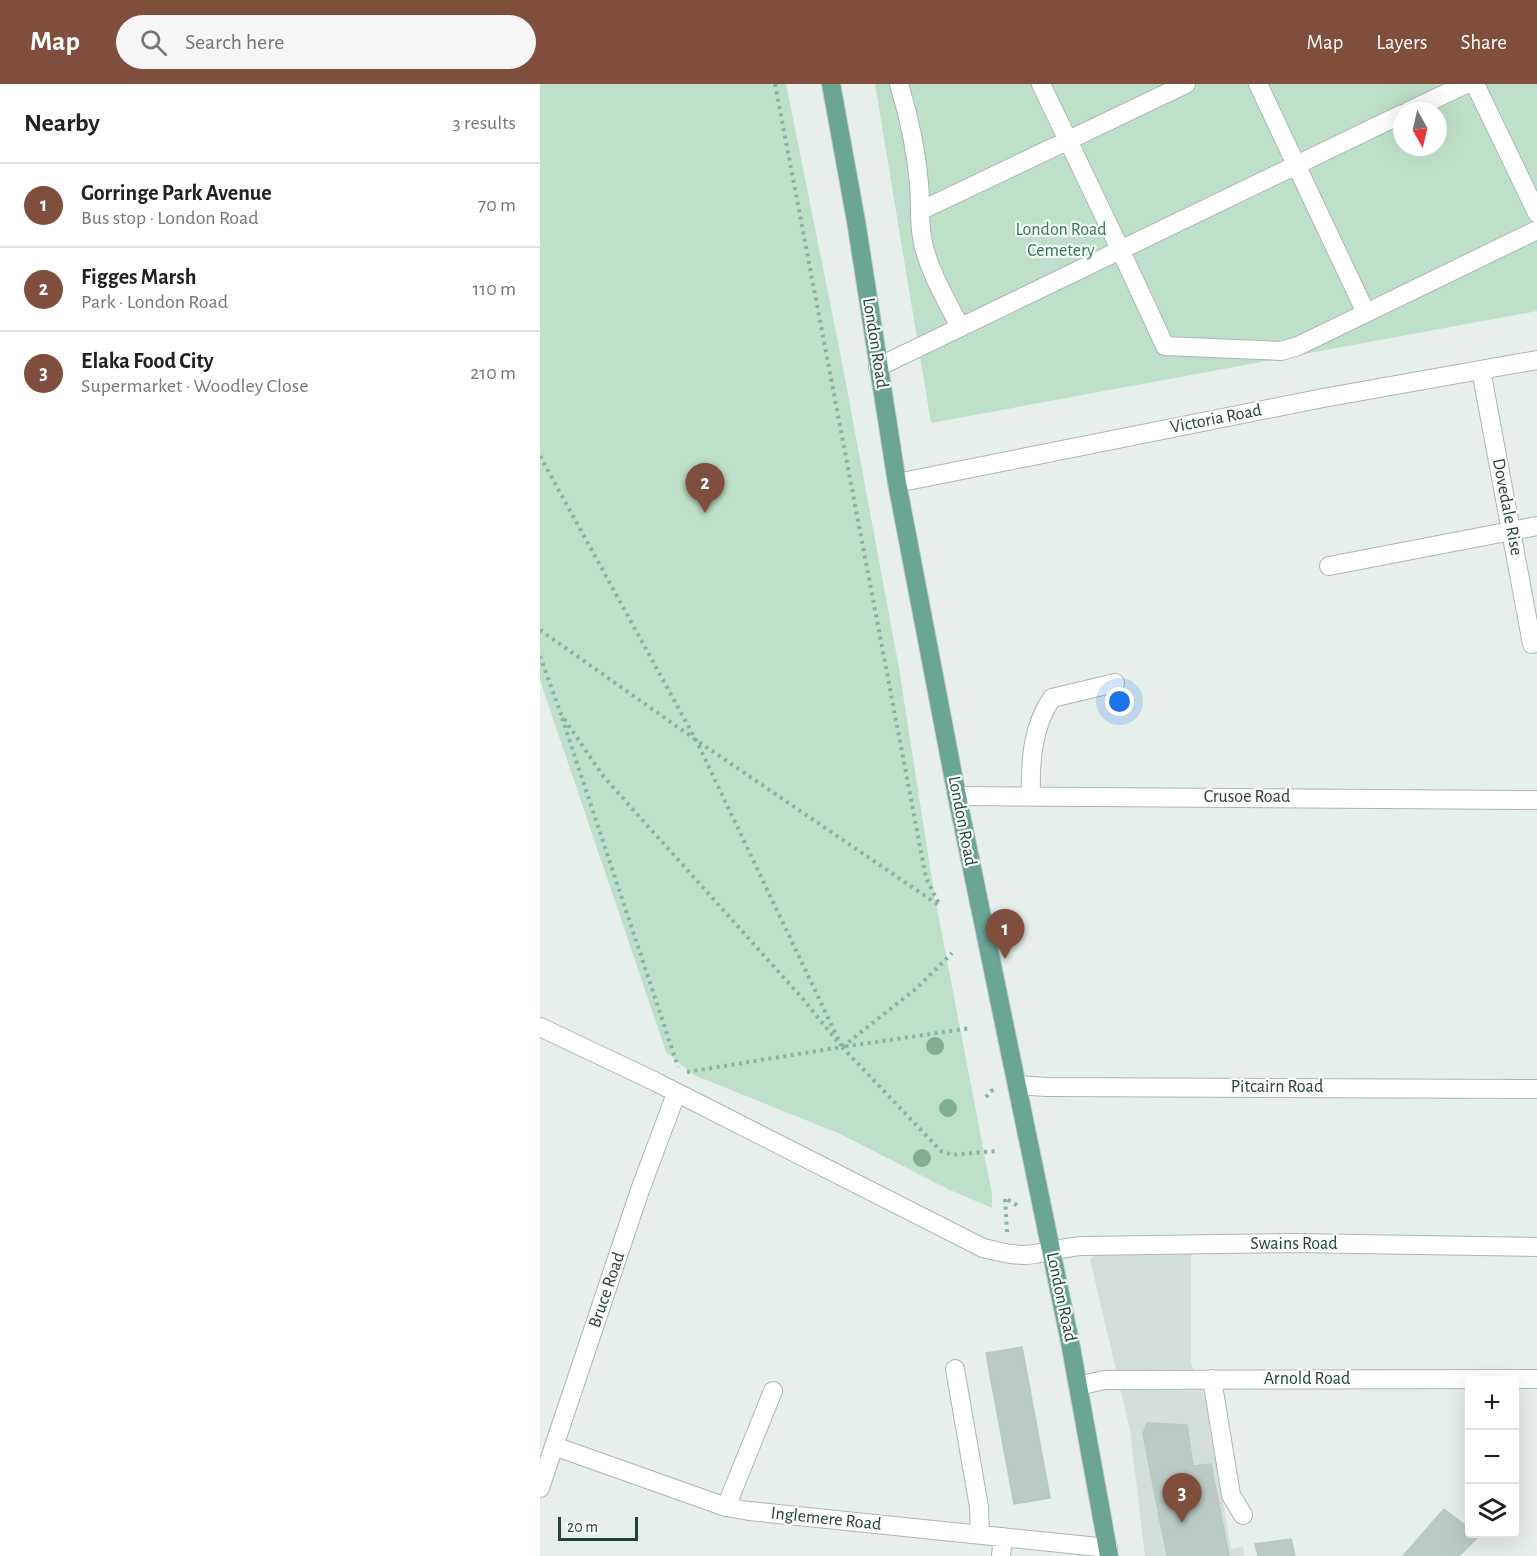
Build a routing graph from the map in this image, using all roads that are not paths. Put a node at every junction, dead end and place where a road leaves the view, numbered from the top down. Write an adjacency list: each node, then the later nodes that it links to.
1 (831, 84): 19 (main road, London Road)
2 (899, 84): 12 (street)
3 (1041, 84): 10 (street)
4 (1186, 84): 10 (street)
5 (1258, 84): 11 (street)
6 (1466, 84): 8 (street)
7 (1475, 84): 13 (street)
8 (1428, 102)
9 (1393, 118): 11 (street)
10 (1069, 140): 12 (street); 15 (street)
11 (1295, 165): 15 (street); 16 (street)
12 (920, 211): 17 (street)
13 (1537, 213)
14 (1537, 230): 16 (street)
15 (1120, 249): 16 (street); 17 (street)
16 (1366, 313)
17 (960, 327): 19 (street)
18 (1537, 360): 20 (street, Victoria Road)
19 (878, 367): 21 (main road, London Road)
20 (1481, 370): 21 (street, Victoria Road); 23 (street, Dovedale Rise)
21 (897, 483): 27 (main road, London Road)
22 (1537, 526): 23 (street)
23 (1512, 531): 24 (street); 25 (street, Dovedale Rise)
24 (1329, 566)
25 (1532, 644)
26 (1115, 683): 28 (street)
27 (957, 796): 28 (street, Crusoe Road); 31 (main road, London Road)
28 (1031, 796): 29 (street, Crusoe Road)
29 (1537, 800)
30 (540, 1027): 33 (street, Swains Road)
31 (1008, 1087): 32 (street, Pitcairn Road); 35 (main road, London Road)
32 (1537, 1089)
33 (676, 1094): 35 (street, Swains Road); 41 (street, Bruce Road)
34 (1537, 1247): 35 (street, Swains Road)
35 (1051, 1249): 39 (main road, London Road)
36 (955, 1369): 45 (street)
37 (1212, 1379): 38 (street, Arnold Road); 39 (street, Arnold Road); 44 (street)
38 (1537, 1379)
39 (1078, 1386): 47 (main road, London Road)
40 (773, 1391): 43 (street)
41 (554, 1446): 42 (street, Bruce Road); 43 (street, Inglemere Road)
42 (540, 1488)
43 (726, 1507): 45 (street, Inglemere Road)
44 (1243, 1515)
45 (980, 1535): 46 (street, Inglemere Road)
46 (1003, 1537): 47 (street, Inglemere Road); 48 (street)
47 (1108, 1552)
48 (1001, 1556)

